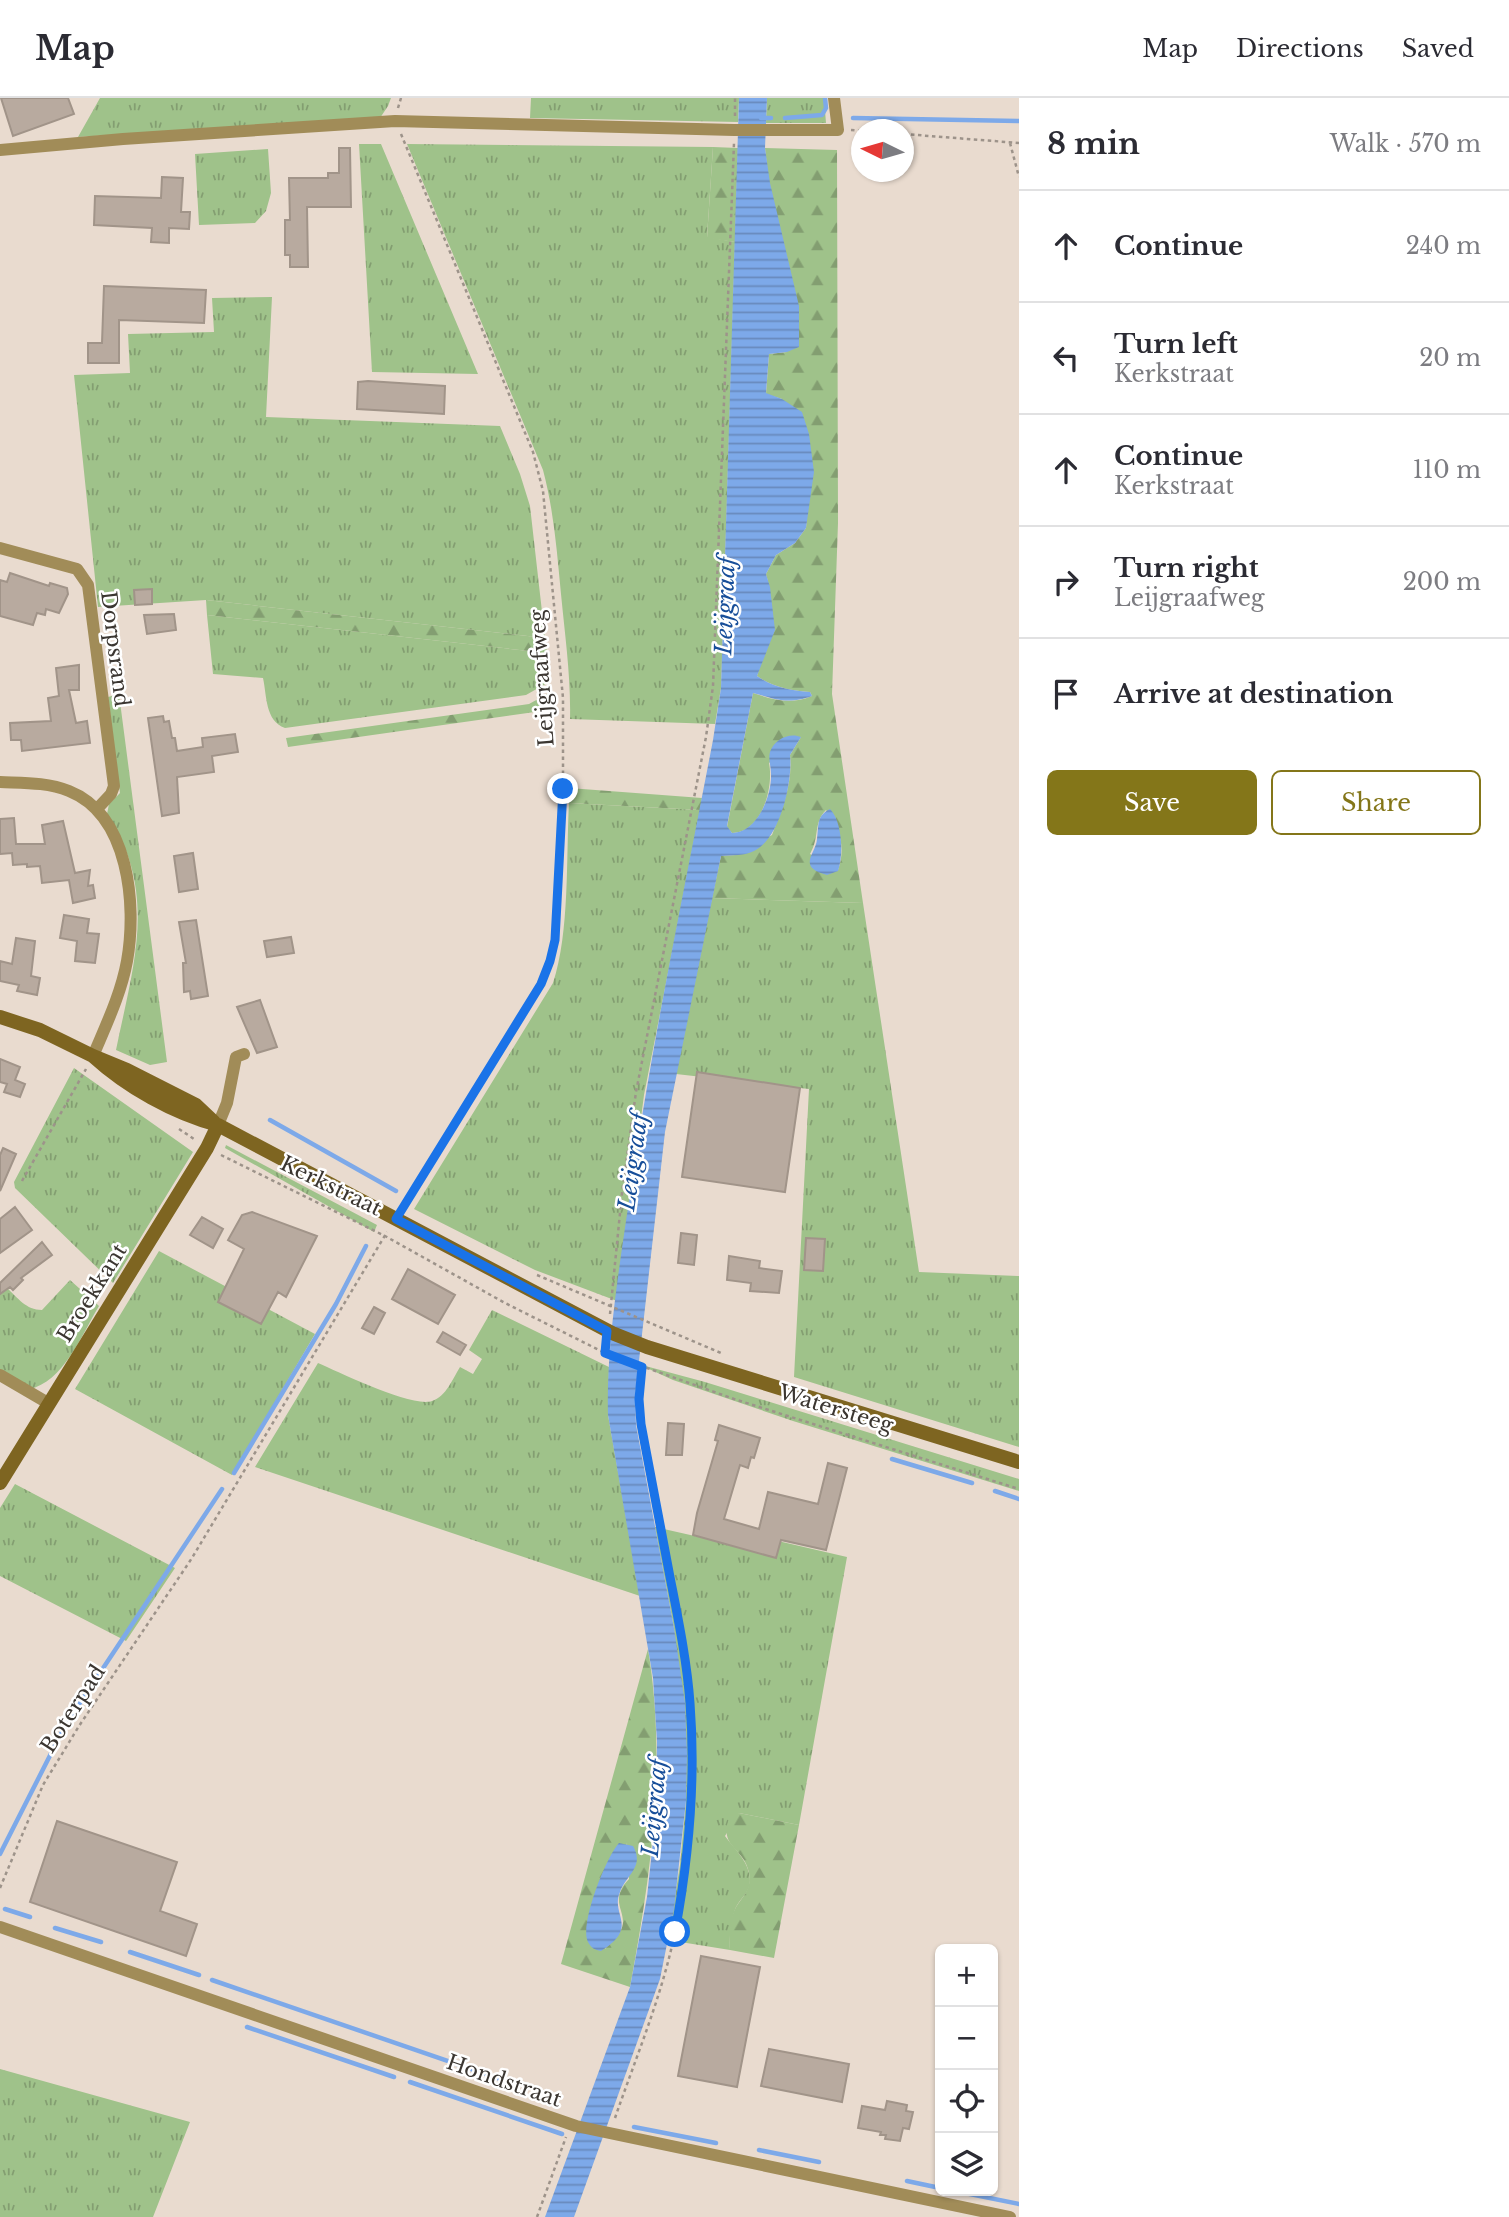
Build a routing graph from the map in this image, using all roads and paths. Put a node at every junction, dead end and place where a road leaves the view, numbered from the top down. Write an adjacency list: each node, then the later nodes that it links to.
1 (735, 98): 4 (path)
2 (834, 98): 4 (street)
3 (395, 121): 4 (street); 8 (street); 20 (path, Leijgraafweg)
4 (734, 130): 22 (path)
5 (914, 135): 6 (path)
6 (1010, 142): 7 (path); 9 (path)
7 (1019, 143)
8 (0, 150)
9 (1019, 177)
10 (0, 548): 12 (street, Dorpsrand)
11 (0, 782): 12 (street)
12 (97, 809): 15 (street)
13 (0, 1017): 15 (street, Kerkstraat)
14 (244, 1054): 17 (street)
15 (93, 1056): 17 (street, Kerkstraat); 19 (path)
16 (173, 1125): 18 (path, Kerkstraat)
17 (218, 1125): 18 (street, Broekkant); 20 (street, Kerkstraat)
18 (207, 1148): 21 (path, Kerkstraat); 29 (street, Broekkant)
19 (22, 1181)
20 (396, 1219): 21 (path, Leijgraafweg); 24 (street, Kerkstraat)
21 (385, 1236): 26 (path, Kerkstraat); 33 (path, Boterpad)
22 (612, 1306): 23 (path); 24 (path)
23 (648, 1321)
24 (610, 1332): 25 (street, Kerkstraat); 26 (path)
25 (647, 1347): 30 (street, Watersteeg)
26 (605, 1353): 27 (path, Kerkstraat)
27 (642, 1367): 32 (path, Watersteeg); 36 (path)
28 (0, 1375): 29 (street)
29 (48, 1403): 31 (street, Broekkant)
30 (1019, 1462)
31 (0, 1483)
32 (1019, 1489)
33 (0, 1888)
34 (0, 1927): 35 (street, Hondstraat)
35 (573, 2125): 36 (street, Hondstraat); 37 (path)
36 (609, 2133): 38 (street, Hondstraat)
37 (537, 2217)
38 (1010, 2217)

